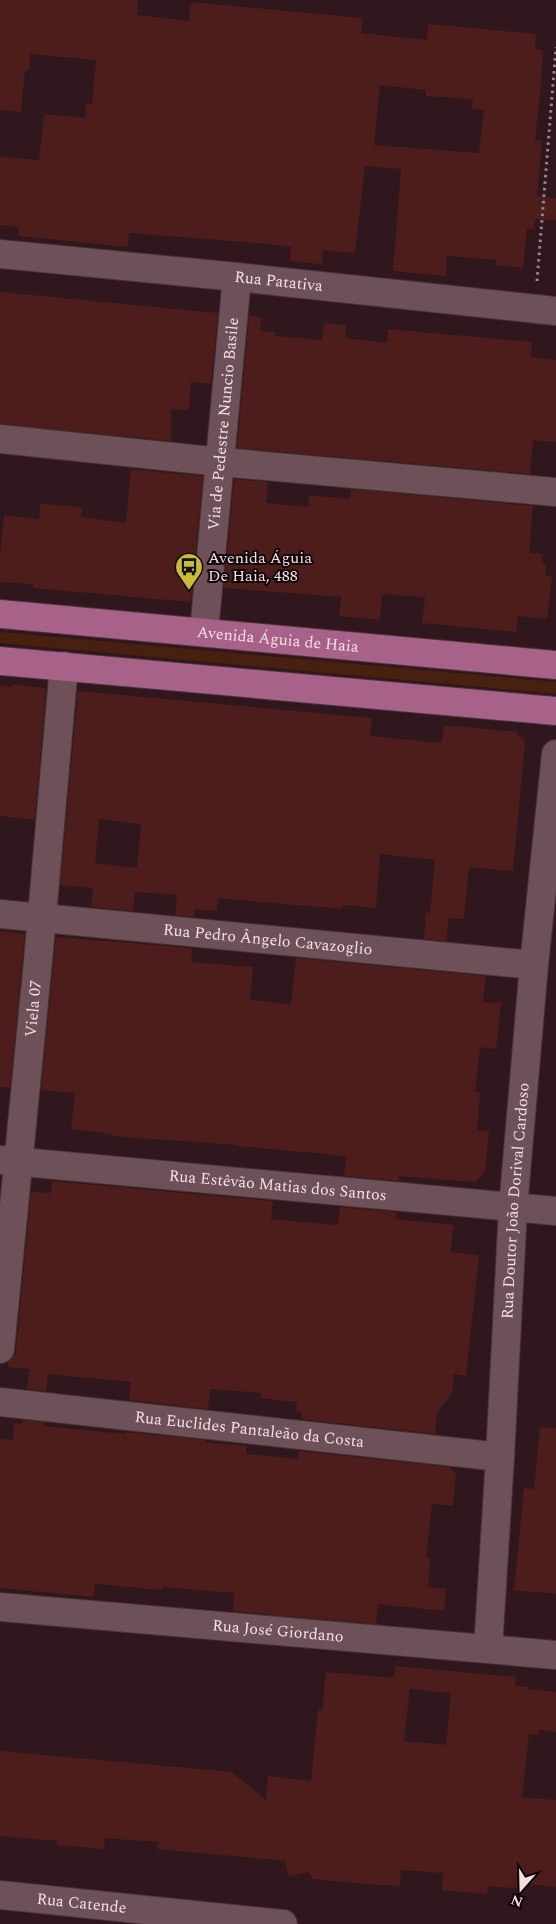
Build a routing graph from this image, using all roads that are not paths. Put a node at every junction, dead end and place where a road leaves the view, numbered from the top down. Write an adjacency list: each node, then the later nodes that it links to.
1 (0, 254): 2 (street, Rua Patativa)
2 (237, 276): 3 (street, Rua Patativa); 5 (street, Via de Pedestre Nuncio Basile)
3 (545, 310)
4 (0, 439): 5 (street)
5 (221, 462): 6 (street); 8 (street, Via de Pedestre Nuncio Basile)
6 (556, 492)
7 (0, 614): 8 (main road, Avenida Águia de Haia)
8 (204, 632): 10 (main road, Avenida Águia de Haia)
9 (0, 661): 11 (main road)
10 (556, 665)
11 (64, 666): 12 (main road); 15 (street, Viela 07)
12 (556, 711)
13 (556, 754): 16 (street, Rua Doutor João Dorival Cardoso)
14 (0, 914): 15 (street, Rua Pedro Ângelo Cavazoglio)
15 (42, 918): 16 (street, Rua Pedro Ângelo Cavazoglio); 17 (street, Viela 07)
16 (534, 965): 18 (street, Rua Doutor João Dorival Cardoso)
17 (9, 1161): 18 (street, Rua Estêvão Matias dos Santos); 20 (street, Viela 07)
18 (513, 1208): 19 (street, Rua Estêvão Matias dos Santos); 22 (street, Rua Doutor João Dorival Cardoso)
19 (556, 1211)
20 (0, 1349)
21 (0, 1402): 22 (street, Rua Euclides Pantaleão da Costa)
22 (500, 1457): 24 (street, Rua Doutor João Dorival Cardoso)
23 (0, 1607): 24 (street, Rua José Giordano)
24 (488, 1649): 25 (street, Rua José Giordano)
25 (556, 1655)
26 (0, 1895): 27 (street, Rua Catende)
27 (283, 1924)

